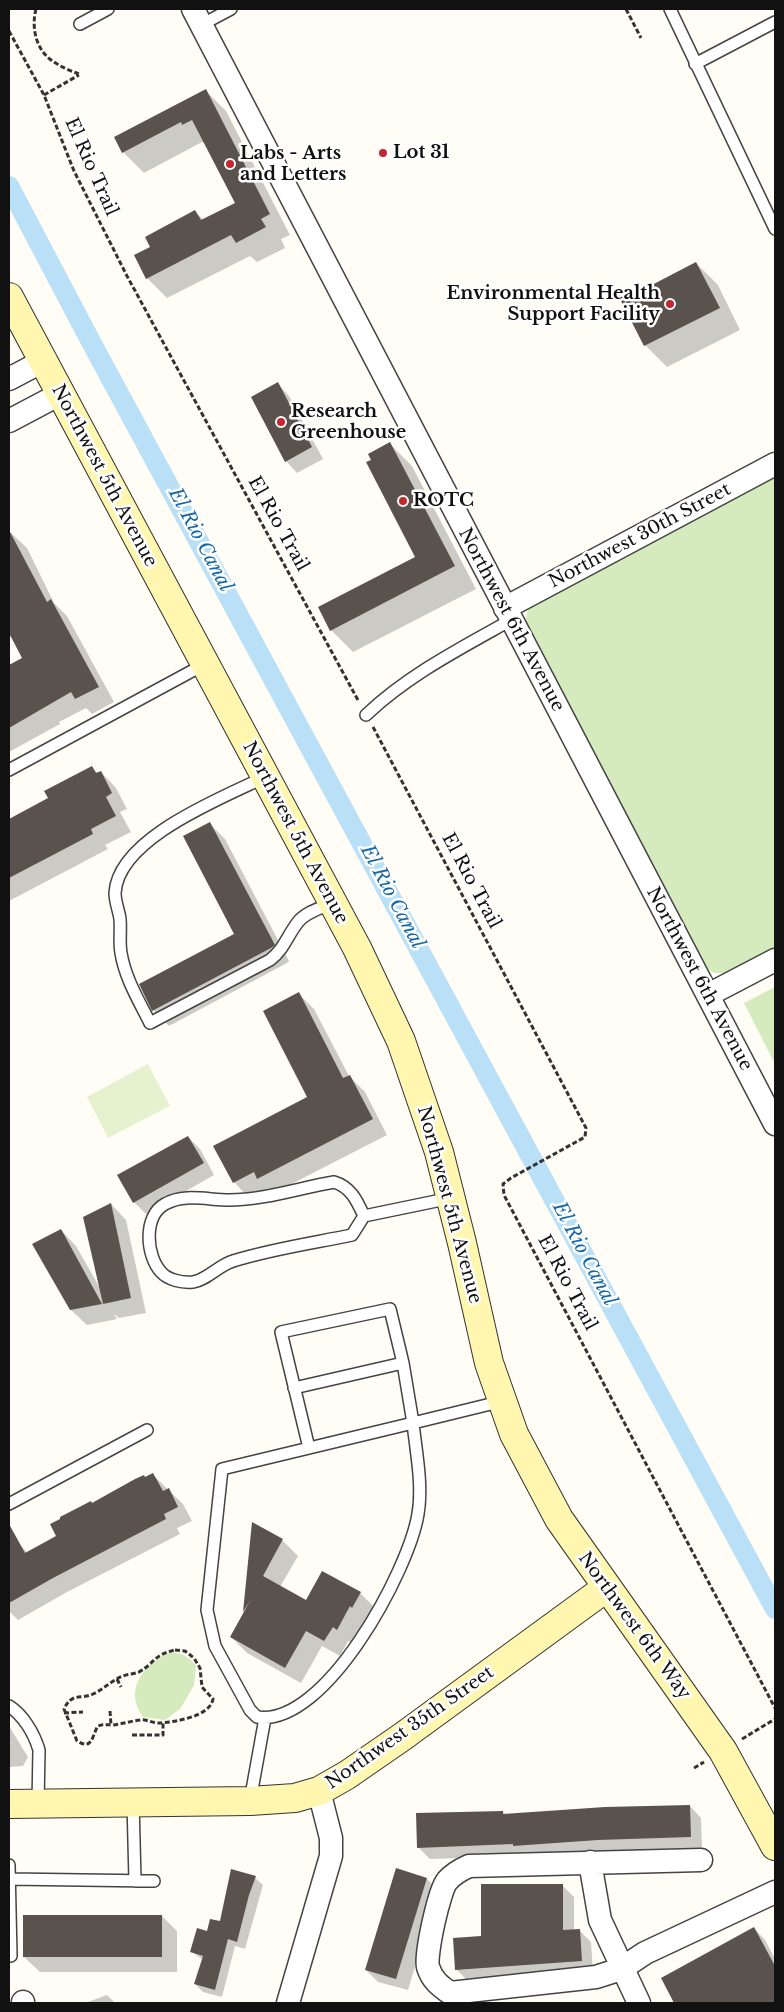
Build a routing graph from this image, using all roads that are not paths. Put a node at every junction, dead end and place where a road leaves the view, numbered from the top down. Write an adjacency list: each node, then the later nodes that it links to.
1 (108, 9): 6 (lane)
2 (231, 9): 4 (lane)
3 (670, 9): 7 (lane)
4 (197, 17): 15 (street, Northwest 6th Avenue)
5 (775, 22): 7 (lane)
6 (80, 24)
7 (695, 64): 8 (lane)
8 (775, 229)
9 (9, 297): 10 (street, Northwest 5th Avenue)
10 (42, 361): 11 (street); 12 (street, Northwest 5th Avenue)
11 (9, 379)
12 (60, 394): 13 (street); 16 (street, Northwest 5th Avenue)
13 (9, 421)
14 (775, 464): 15 (street, Northwest 30th Street)
15 (508, 614): 17 (lane); 22 (street, Northwest 6th Avenue)
16 (205, 664): 18 (lane); 19 (street, Northwest 5th Avenue)
17 (366, 715)
18 (9, 770)
19 (265, 776): 20 (street, Northwest 5th Avenue); 20 (lane)
20 (332, 903): 24 (street, Northwest 5th Avenue)
21 (775, 960): 22 (street)
22 (708, 995): 23 (street, Northwest 6th Avenue)
23 (775, 1124)
24 (451, 1198): 25 (lane); 28 (street, Northwest 5th Avenue)
25 (364, 1216): 25 (lane)
26 (403, 1364): 27 (lane); 27 (lane); 29 (lane)
27 (294, 1388): 31 (lane)
28 (502, 1401): 29 (lane); 33 (street, Northwest 6th Way)
29 (413, 1423): 31 (lane); 35 (lane)
30 (147, 1430): 32 (lane)
31 (309, 1448): 35 (lane)
32 (9, 1504)
33 (606, 1588): 36 (street, Northwest 35th Street); 41 (street, Northwest 6th Way)
34 (9, 1706): 40 (lane)
35 (264, 1718): 37 (lane)
36 (319, 1791): 37 (street, Northwest 35th Street); 51 (street)
37 (250, 1801): 38 (street, Northwest 35th Street)
38 (133, 1802): 40 (street, Northwest 35th Street); 46 (lane)
39 (9, 1804): 40 (street, Northwest 35th Street)
40 (38, 1804)
41 (775, 1846)
42 (701, 1860): 43 (street)
43 (590, 1862): 50 (street); 50 (street)
44 (9, 1865): 45 (lane)
45 (9, 1879): 46 (lane); 49 (lane)
46 (135, 1881): 47 (lane)
47 (154, 1881)
48 (775, 1892): 50 (street)
49 (11, 1956)
50 (621, 1969): 52 (street)
51 (288, 2003)
52 (639, 2003)

